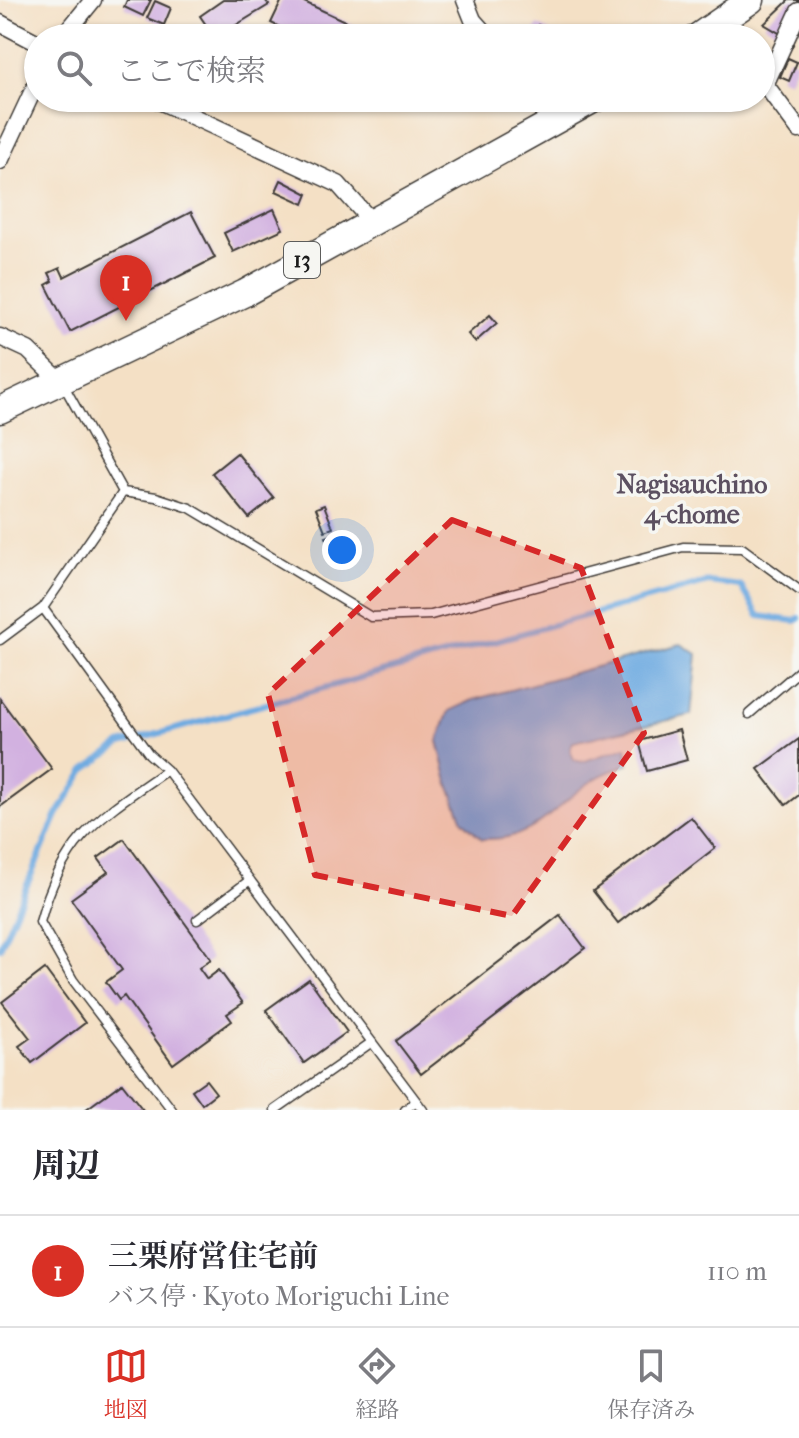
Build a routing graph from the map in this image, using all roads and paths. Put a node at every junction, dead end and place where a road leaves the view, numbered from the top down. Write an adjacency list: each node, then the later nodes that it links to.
1 (93, 0): 6 (street)
2 (465, 0): 7 (street)
3 (751, 0): 8 (main road)
4 (799, 11): 10 (street)
5 (0, 23): 9 (street)
6 (73, 24)
7 (477, 24)
8 (731, 24)
9 (24, 36)
10 (775, 58)
11 (775, 98): 15 (street)
12 (24, 110): 16 (street)
13 (183, 112): 17 (street)
14 (570, 112): 17 (main road, 13)
15 (799, 130)
16 (0, 161)
17 (371, 221): 19 (main road, 13)
18 (0, 337): 19 (street)
19 (61, 382): 20 (main road, 13); 21 (lane)
20 (0, 410)
21 (123, 492): 22 (lane); 23 (lane)
22 (799, 590)
23 (43, 608): 24 (lane); 27 (lane)
24 (0, 640)
25 (799, 671): 26 (lane)
26 (749, 714)
27 (167, 770): 28 (lane); 33 (lane)
28 (250, 880): 29 (lane); 30 (lane)
29 (197, 920)
30 (372, 1042): 31 (lane); 32 (lane)
31 (416, 1101): 34 (lane); 35 (lane)
32 (282, 1108)
33 (172, 1110)
34 (405, 1110)
35 (423, 1110)

